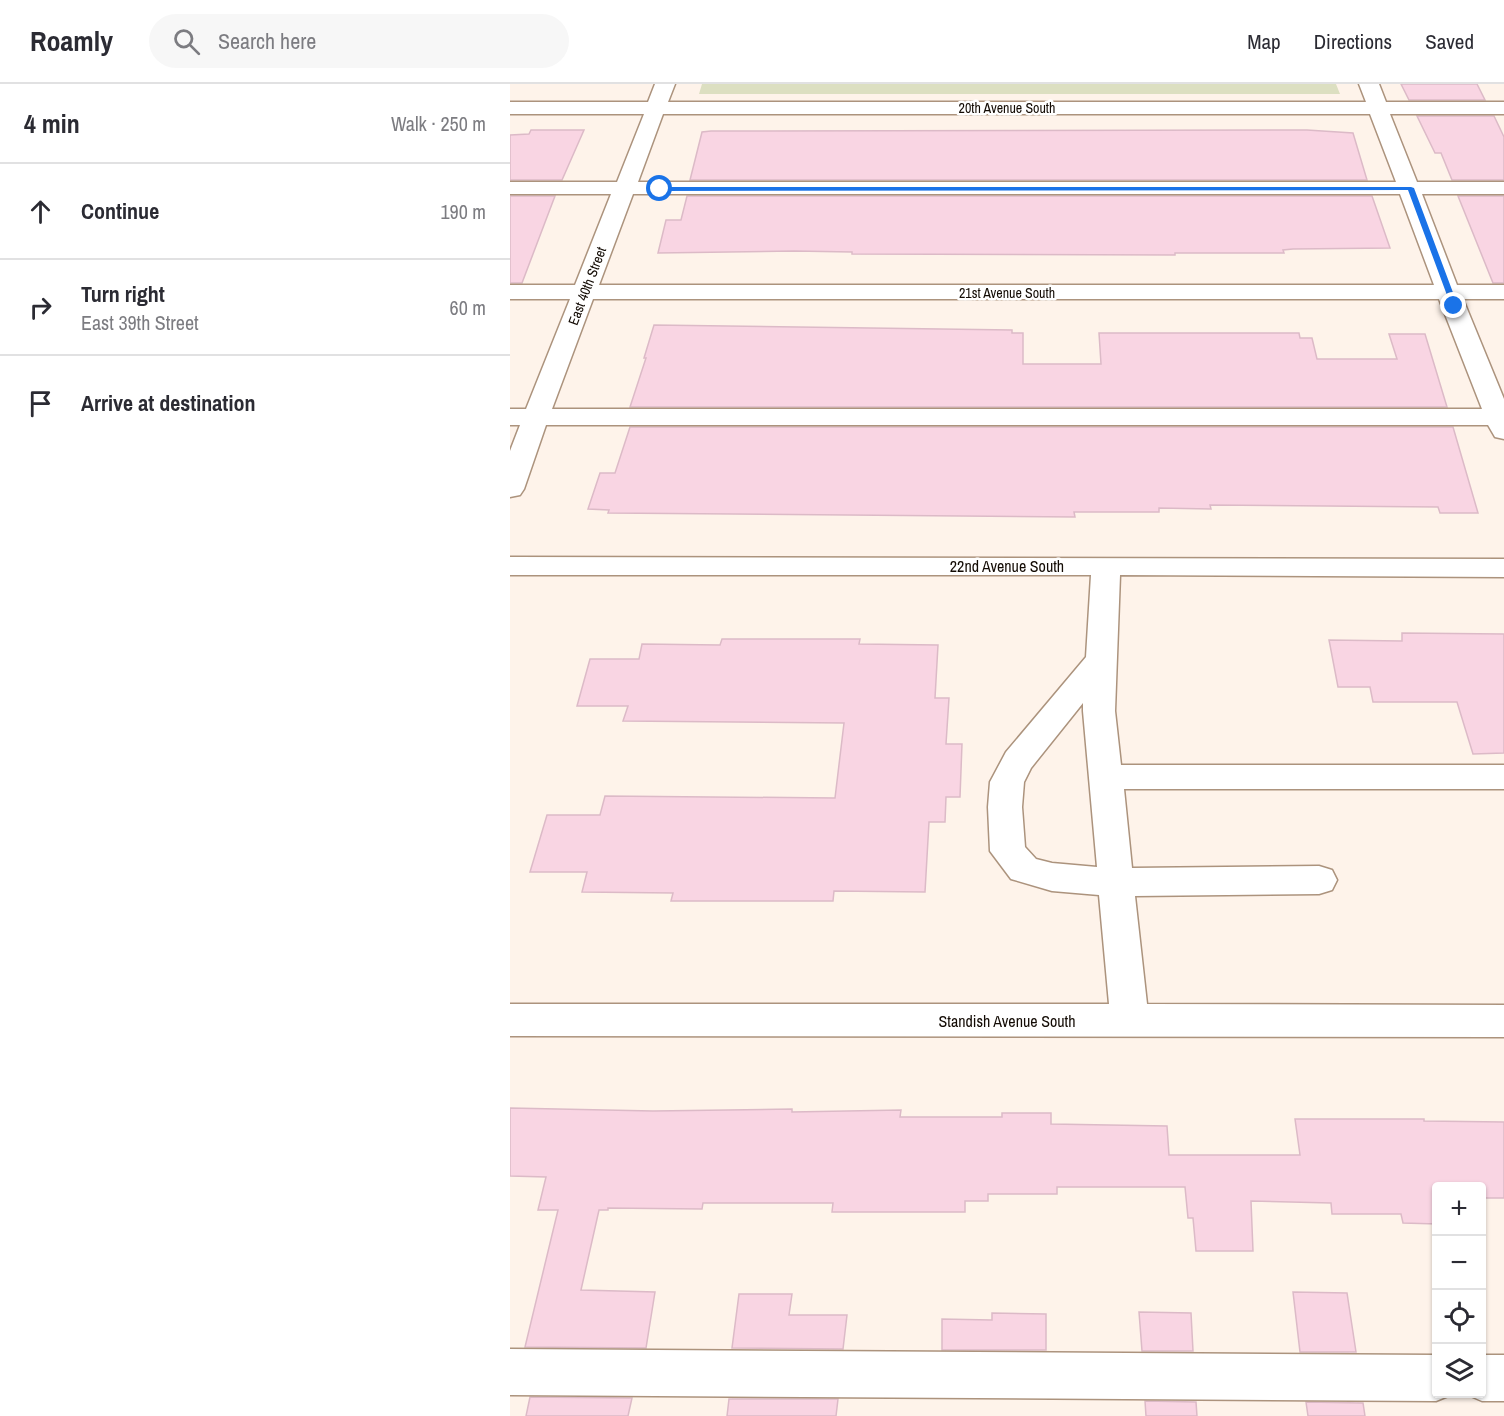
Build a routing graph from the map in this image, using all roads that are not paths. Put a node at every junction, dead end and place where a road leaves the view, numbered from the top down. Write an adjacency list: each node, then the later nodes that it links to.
1 (665, 84): 4 (street, East 40th Street)
2 (1369, 84): 5 (street)
3 (510, 108): 4 (street, 20th Avenue South)
4 (657, 108): 5 (street, 20th Avenue South); 10 (street, East 40th Street)
5 (1377, 108): 6 (street, 20th Avenue South); 8 (street)
6 (1504, 108)
7 (510, 188): 10 (street)
8 (1411, 188): 9 (street); 10 (street); 12 (street)
9 (1504, 188)
10 (624, 189): 14 (street, East 40th Street)
11 (510, 292): 14 (street, 21st Avenue South)
12 (1448, 292): 13 (street, 21st Avenue South); 14 (street, 21st Avenue South); 17 (street)
13 (1504, 292)
14 (586, 293): 15 (street, East 40th Street)
15 (536, 416): 16 (street); 17 (street); 18 (street, East 40th Street)
16 (510, 417)
17 (1502, 421)
18 (510, 489)
19 (510, 566): 20 (street, 22nd Avenue South)
20 (1106, 566): 21 (street, 22nd Avenue South); 22 (street)
21 (1504, 568)
22 (1102, 659): 23 (street); 26 (street)
23 (1106, 777): 24 (street); 26 (street)
24 (1504, 777)
25 (1319, 880): 26 (street)
26 (1116, 882): 28 (street)
27 (510, 1020): 28 (street, Standish Avenue South)
28 (1130, 1021): 29 (street, Standish Avenue South)
29 (1504, 1021)
30 (510, 1372): 31 (street)
31 (1432, 1378)
32 (1486, 1378): 33 (street)
33 (1504, 1378)

